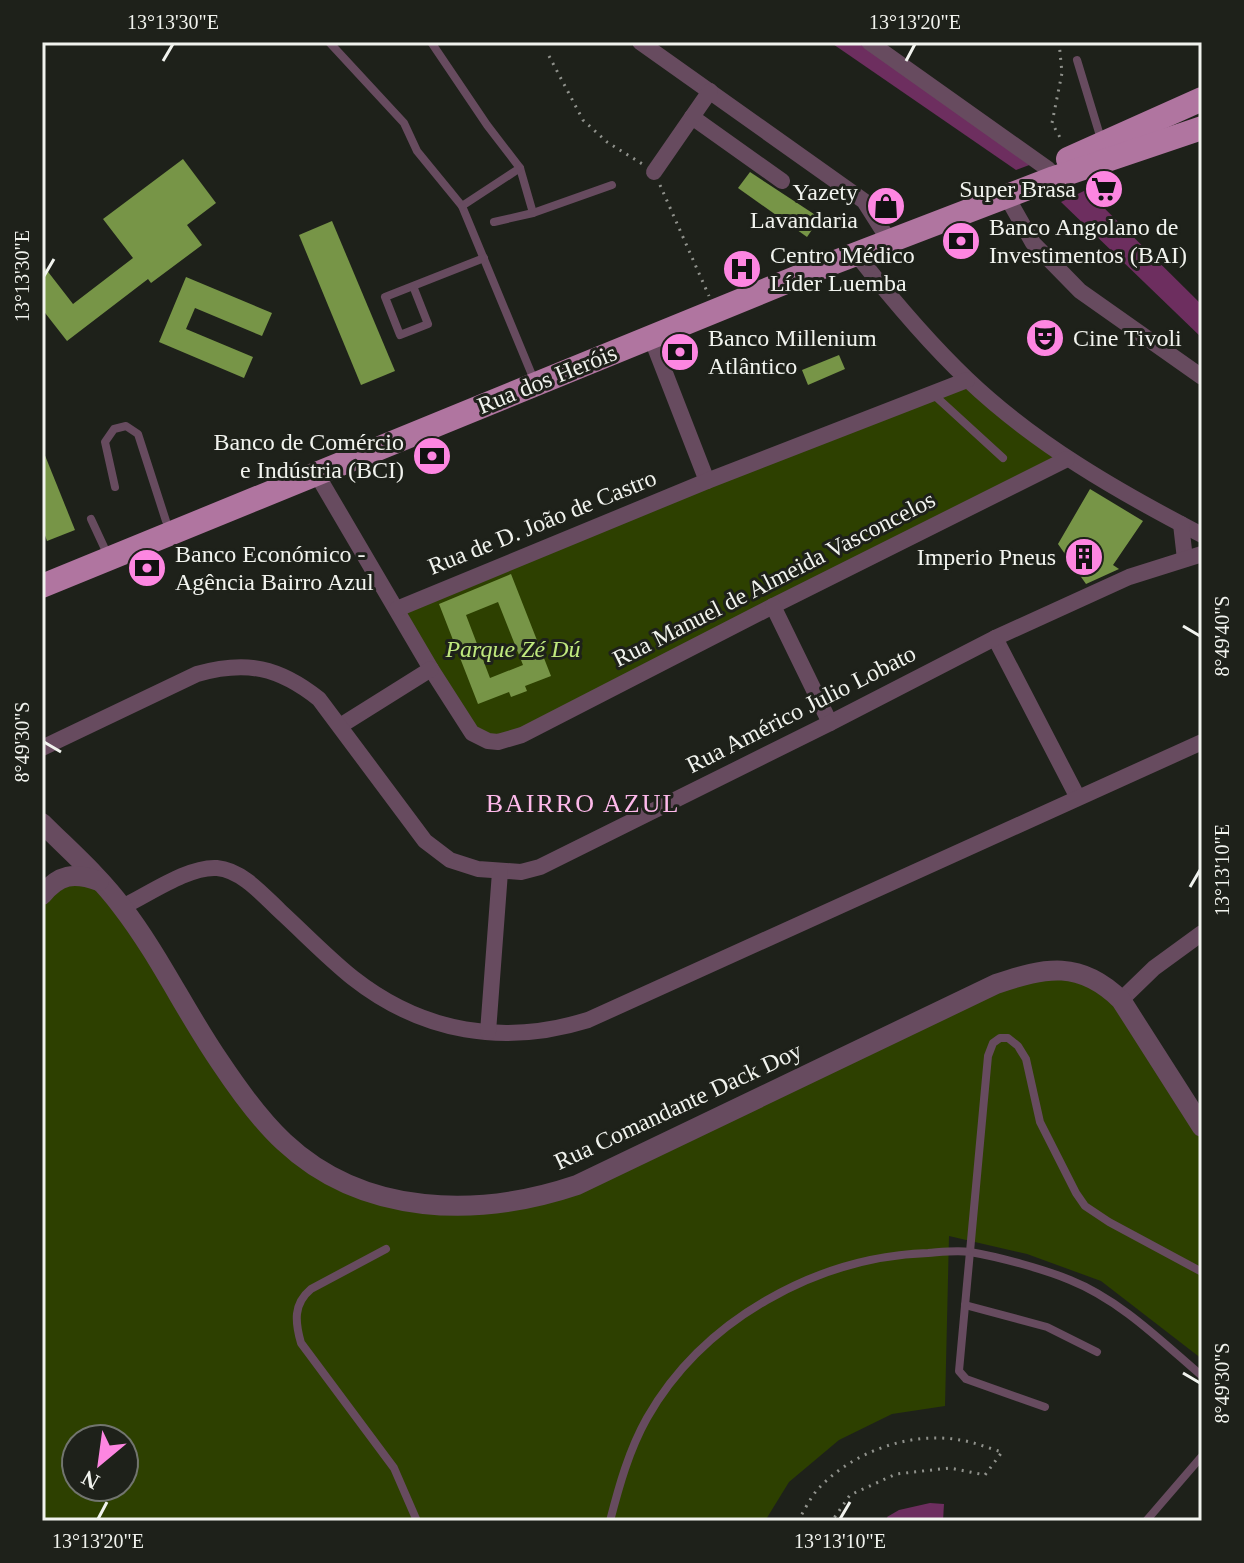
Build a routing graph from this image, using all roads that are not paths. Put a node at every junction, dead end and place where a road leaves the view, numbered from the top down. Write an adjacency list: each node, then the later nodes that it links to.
1 (329, 42): 18 (lane)
2 (431, 42): 12 (lane)
3 (640, 42): 6 (street)
4 (869, 42): 14 (street)
5 (1077, 60): 11 (lane)
6 (710, 91): 9 (street); 21 (street)
7 (1202, 99): 11 (main road, Rua dos Heróis)
8 (1202, 113): 14 (main road, Rua dos Heróis)
9 (692, 117): 13 (street); 15 (street)
10 (1202, 128): 14 (main road, Rua dos Heróis)
11 (1102, 144): 14 (main road, Rua dos Heróis)
12 (520, 168): 18 (lane); 19 (lane)
13 (654, 172)
14 (1051, 174): 17 (main road, Rua dos Heróis); 21 (main road, Rua dos Heróis)
15 (782, 181)
16 (612, 185): 19 (lane)
17 (1007, 197): 22 (main road, Rua dos Heróis); 27 (street)
18 (462, 206): 23 (lane)
19 (533, 213): 20 (lane)
20 (494, 222)
21 (885, 234): 26 (main road, Rua dos Heróis)
22 (857, 255): 25 (main road, Rua dos Heróis); 28 (street)
23 (484, 258): 24 (lane); 26 (lane)
24 (413, 286): 24 (lane)
25 (651, 337): 32 (main road, Rua dos Heróis); 33 (street)
26 (532, 375): 36 (main road, Rua dos Heróis)
27 (1202, 377)
28 (967, 380): 29 (street, Rua de D. João de Castro); 31 (street)
29 (933, 393): 30 (lane); 33 (street, Rua de D. João de Castro)
30 (1003, 458)
31 (1067, 459): 37 (street); 44 (street, Rua Manuel de Almeida Vasconcelos)
32 (316, 473): 43 (main road, Rua dos Heróis); 45 (street, Rua Manuel de Almeida Vasconcelos)
33 (707, 481): 45 (street, Rua de D. João de Castro)
34 (115, 487): 36 (lane)
35 (91, 519): 39 (lane)
36 (166, 521): 39 (main road, Rua dos Heróis)
37 (1181, 524): 38 (street); 41 (street)
38 (1202, 535)
39 (104, 547): 42 (main road, Rua dos Heróis)
40 (1202, 554): 41 (street, Rua Américo Julio Lobato)
41 (1185, 559): 46 (street, Rua Américo Julio Lobato)
42 (42, 572)
43 (42, 586)
44 (773, 606): 47 (street, Rua Manuel de Almeida Vasconcelos); 48 (street)
45 (397, 609): 47 (street, Rua Manuel de Almeida Vasconcelos)
46 (995, 638): 48 (street, Rua Américo Julio Lobato); 52 (street)
47 (431, 669): 49 (street)
48 (830, 723): 56 (street, Rua Américo Julio Lobato)
49 (340, 726): 51 (street, Rua Américo Julio Lobato); 56 (street, Rua Américo Julio Lobato)
50 (1202, 742): 52 (street)
51 (42, 748)
52 (1077, 796): 62 (street)
53 (42, 823): 57 (street, Rua Comandante Dack Doy)
54 (42, 836): 55 (street)
55 (42, 848)
56 (500, 872): 62 (street)
57 (99, 881): 58 (street); 59 (street, Rua Comandante Dack Doy)
58 (42, 895)
59 (122, 907): 61 (street, Rua Comandante Dack Doy); 62 (street)
60 (1202, 933): 61 (street)
61 (1121, 1000): 63 (street, Rua Comandante Dack Doy)
62 (488, 1032)
63 (1202, 1127)
64 (386, 1249): 72 (lane)
65 (969, 1252): 66 (lane); 67 (lane); 69 (lane); 73 (lane)
66 (1202, 1272)
67 (965, 1305): 68 (lane); 70 (lane)
68 (1097, 1352)
69 (1202, 1376)
70 (1045, 1407)
71 (1202, 1456): 74 (lane)
72 (417, 1521)
73 (610, 1521)
74 (1146, 1521)

